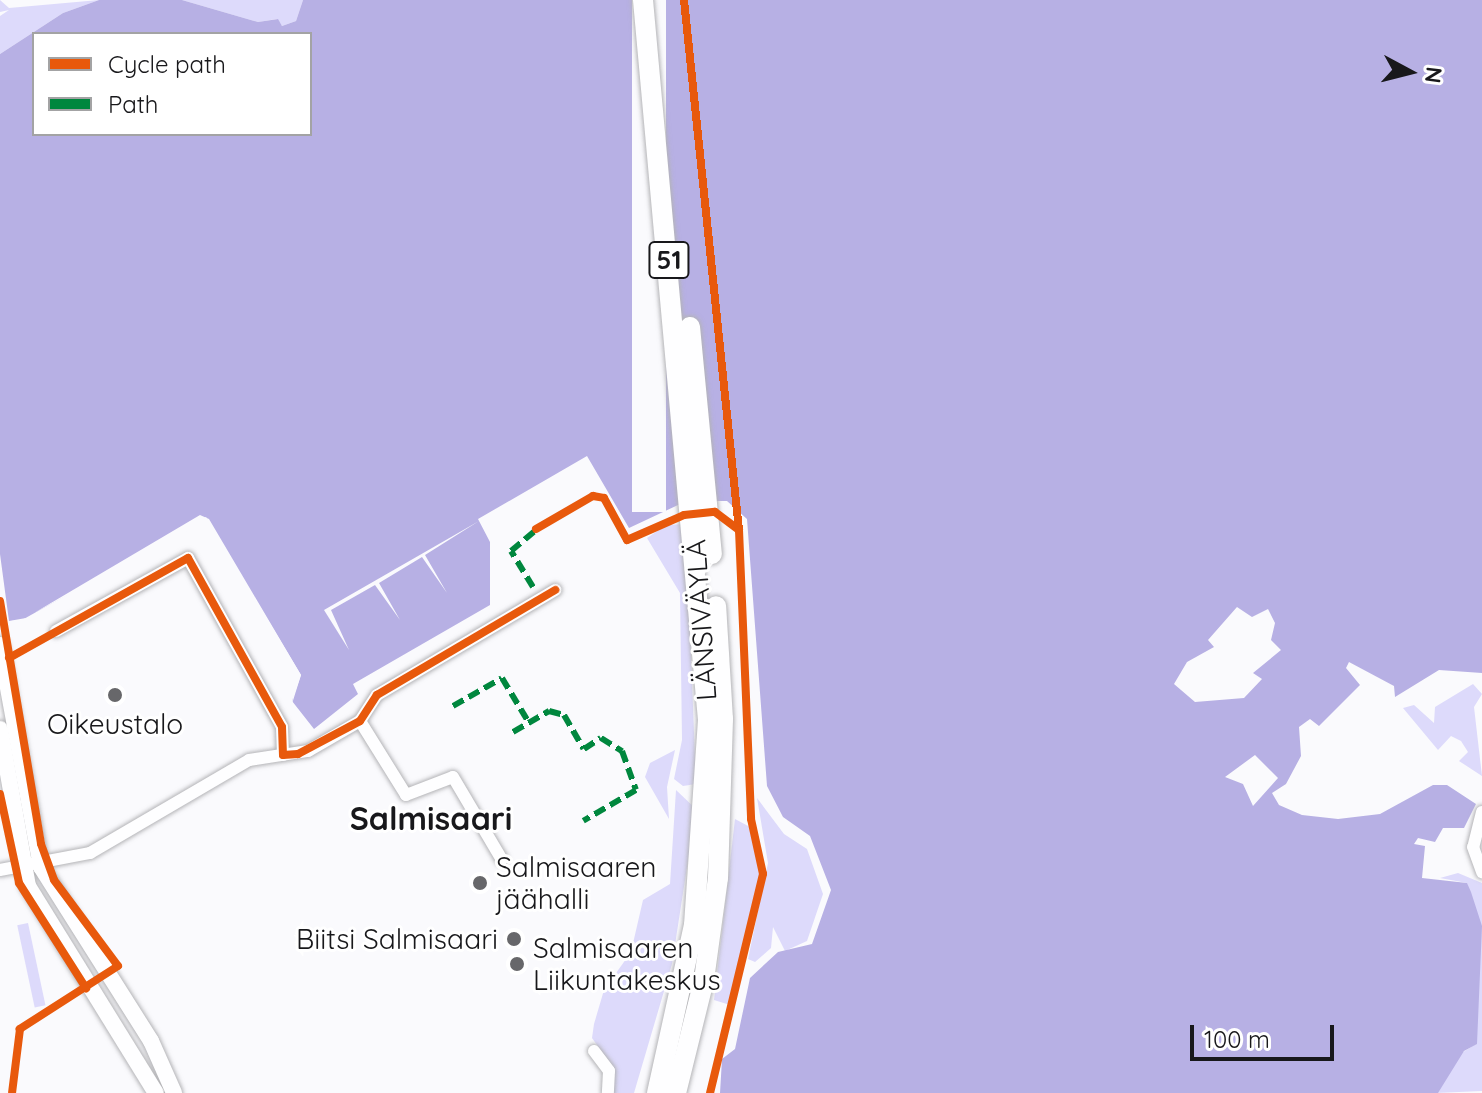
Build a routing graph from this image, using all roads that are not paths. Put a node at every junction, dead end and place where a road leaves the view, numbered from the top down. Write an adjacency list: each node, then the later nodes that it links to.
1 (643, 0): 3 (highway, LÄNSIVÄYLÄ / 51)
2 (657, 0): 3 (highway, LÄNSIVÄYLÄ / 51)
3 (702, 520): 16 (highway, LÄNSIVÄYLÄ / 51); 23 (highway, LÄNSIVÄYLÄ / 51)
4 (555, 590): 7 (street)
5 (56, 631): 9 (street)
6 (0, 645): 12 (main road)
7 (360, 721): 9 (street); 11 (street)
8 (0, 729): 13 (main road)
9 (283, 755): 12 (street)
10 (1482, 812): 15 (street)
11 (502, 860)
12 (41, 867): 13 (street); 19 (main road)
13 (23, 869): 14 (street); 18 (main road)
14 (0, 870)
15 (1482, 872)
16 (673, 1031): 21 (highway); 22 (highway, LÄNSIVÄYLÄ / 51)
17 (594, 1051): 20 (street)
18 (156, 1093)
19 (174, 1093)
20 (608, 1093)
21 (643, 1093)
22 (657, 1093)
23 (676, 1093)

